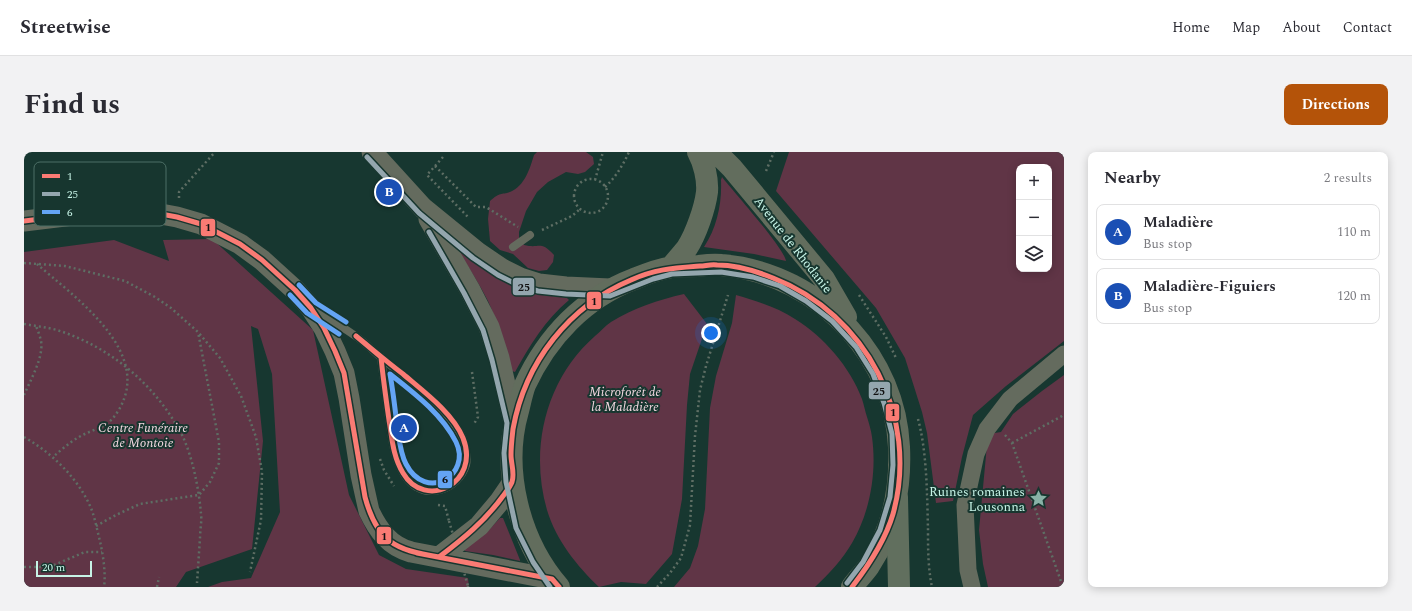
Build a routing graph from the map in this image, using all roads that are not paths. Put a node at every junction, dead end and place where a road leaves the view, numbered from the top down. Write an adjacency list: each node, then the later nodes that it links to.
1 (372, 152): 4 (street)
2 (698, 152): 10 (main road)
3 (716, 152): 13 (main road, Avenue de Rhodanie)
4 (423, 208): 11 (street); 16 (street)
5 (166, 215): 12 (street)
6 (34, 220): 7 (street)
7 (24, 221)
8 (530, 235): 9 (lane)
9 (513, 247)
10 (671, 267): 11 (main road); 13 (main road)
11 (610, 289): 16 (main road)
12 (311, 308): 15 (lane); 19 (street)
13 (862, 344): 18 (main road)
14 (1064, 354): 23 (street)
15 (381, 357): 15 (lane)
16 (514, 423): 17 (main road)
17 (513, 482): 19 (street); 20 (main road)
18 (897, 498): 21 (main road); 22 (highway)
19 (439, 557): 20 (street)
20 (555, 583)
21 (852, 587)
22 (899, 587)
23 (972, 587)

